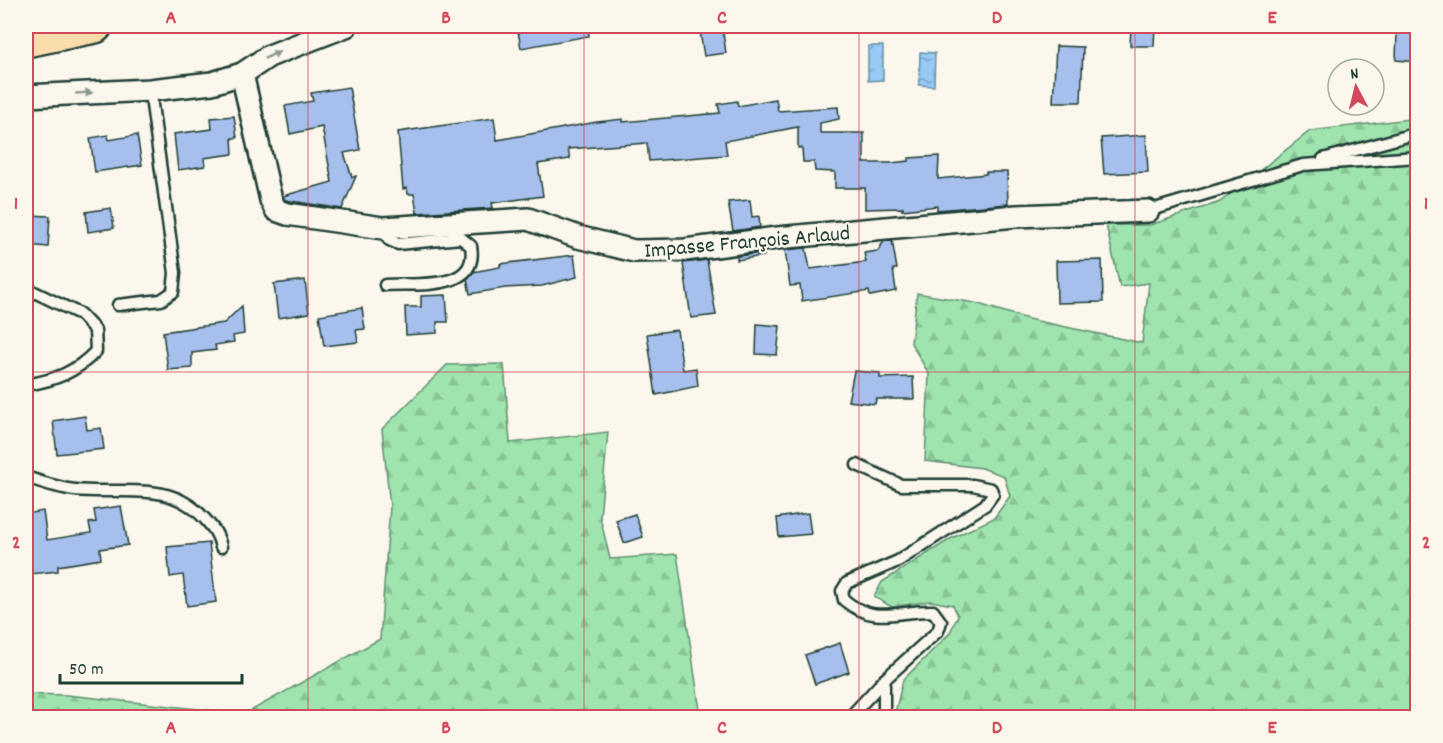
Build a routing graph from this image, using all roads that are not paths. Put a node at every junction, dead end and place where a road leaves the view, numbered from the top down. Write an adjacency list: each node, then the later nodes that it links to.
1 (95, 26): 3 (main road)
2 (346, 26): 4 (street, one-way to 2)
3 (30, 36)
4 (242, 74): 5 (street); 11 (street, Impasse François Arlaud)
5 (150, 90): 6 (street, one-way to 5); 14 (lane)
6 (26, 96)
7 (1418, 133): 9 (lane)
8 (1418, 157): 9 (lane)
9 (1303, 165): 10 (lane)
10 (1148, 211): 11 (street, Impasse François Arlaud)
11 (382, 228): 12 (lane)
12 (385, 285)
13 (26, 288): 15 (lane)
14 (118, 305)
15 (26, 385)
16 (857, 465): 19 (lane)
17 (26, 477): 18 (lane)
18 (221, 547)
19 (884, 680): 20 (lane); 21 (lane)
20 (849, 717)
21 (884, 717)

